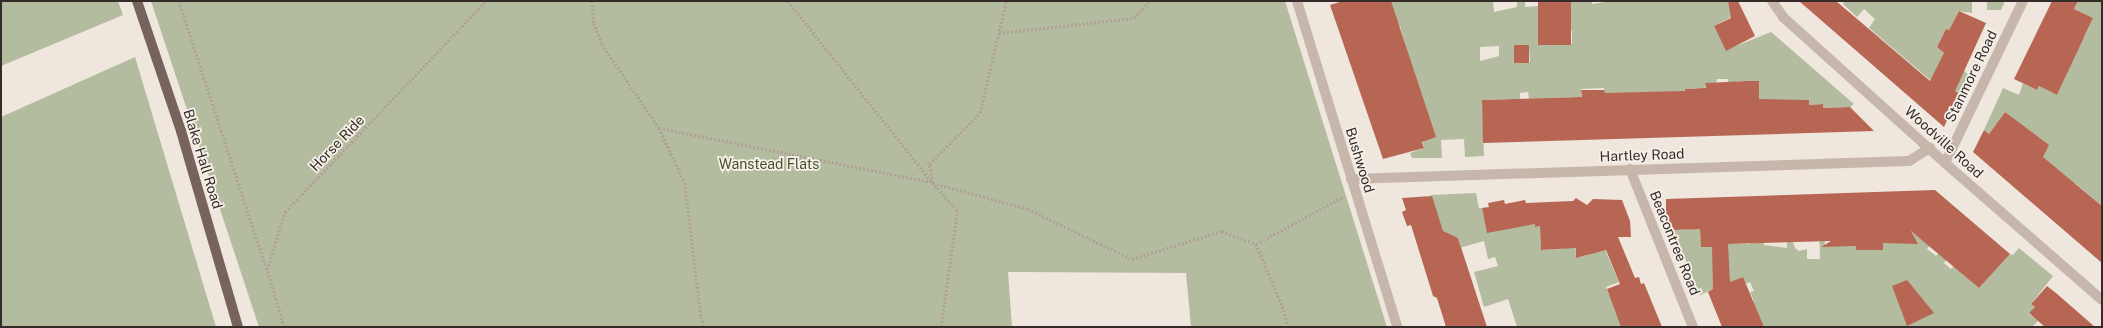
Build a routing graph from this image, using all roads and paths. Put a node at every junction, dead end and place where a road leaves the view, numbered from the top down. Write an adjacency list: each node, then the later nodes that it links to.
1 (137, 1): 22 (main road, Blake Hall Road)
2 (179, 1): 20 (path)
3 (486, 1): 20 (path, Horse Ride)
4 (592, 1): 12 (path)
5 (788, 1): 17 (path)
6 (1006, 1): 11 (path)
7 (1150, 1): 11 (path)
8 (1297, 1): 16 (street, Bushwood)
9 (1772, 1): 13 (street, Woodville Road)
10 (2023, 1): 14 (street, Stanmore Road)
11 (999, 33): 17 (path)
12 (659, 128): 17 (path); 24 (path)
13 (1930, 148): 14 (street, Woodville Road); 15 (street, Hartley Road)
14 (1945, 163): 21 (street, Woodville Road)
15 (1630, 169): 16 (street, Hartley Road); 28 (street, Beacontree Road)
16 (1351, 179): 18 (street, Bushwood)
17 (933, 182): 19 (path); 25 (path)
18 (1355, 191): 19 (path); 27 (street, Bushwood)
19 (1256, 244): 26 (path)
20 (267, 270): 23 (path)
21 (2102, 300)
22 (238, 327)
23 (284, 327)
24 (704, 327)
25 (941, 327)
26 (1288, 327)
27 (1397, 327)
28 (1693, 327)

